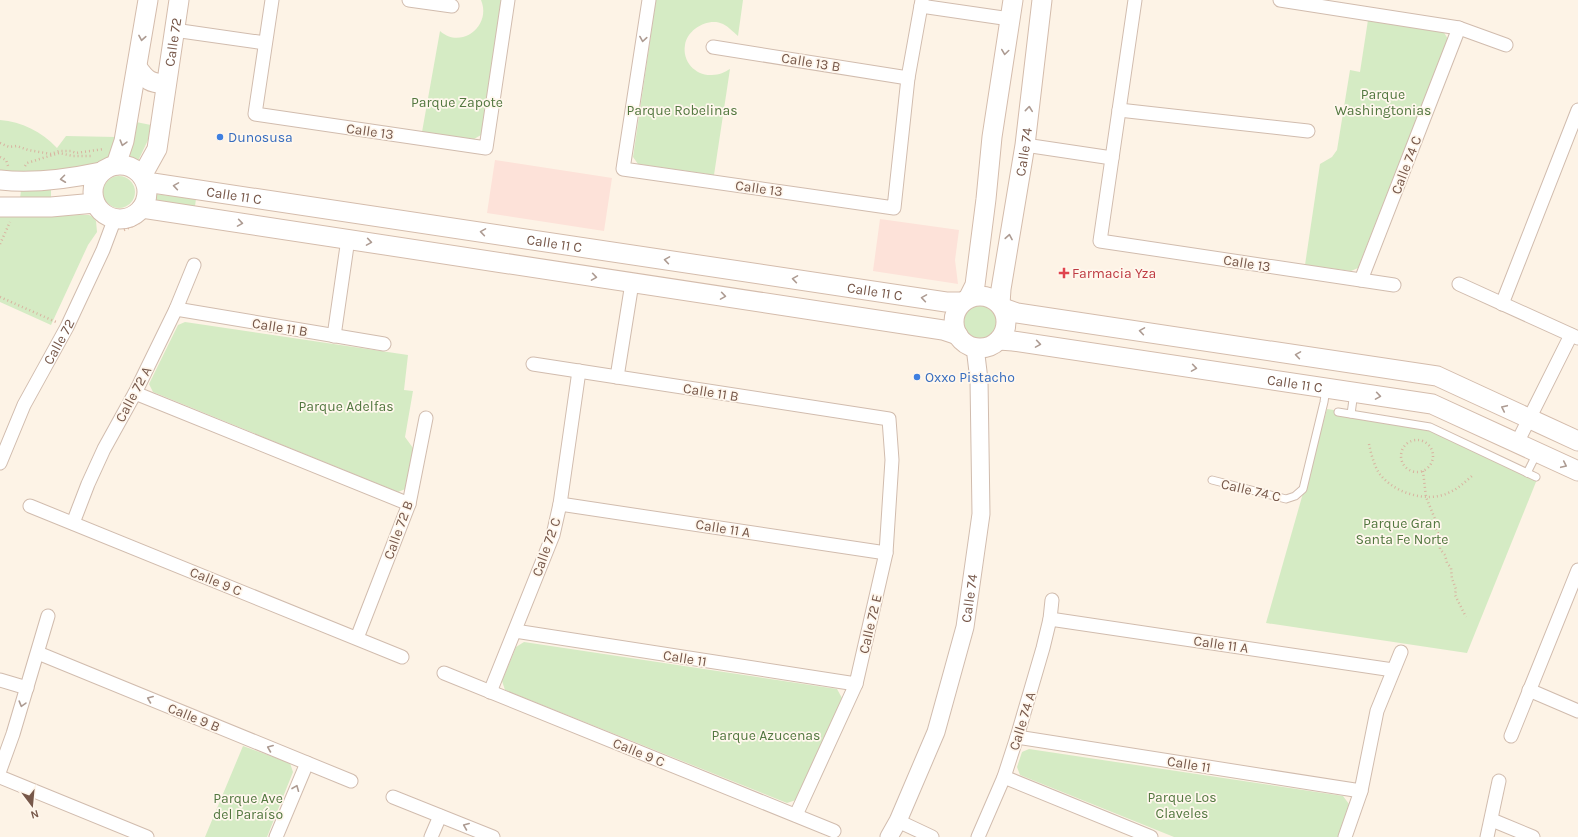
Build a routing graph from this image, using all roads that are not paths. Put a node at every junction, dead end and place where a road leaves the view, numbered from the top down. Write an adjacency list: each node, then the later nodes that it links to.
1 (148, 0): 19 (main road, one-way to 19)
2 (179, 0): 15 (main road, Calle 72)
3 (272, 0): 16 (street)
4 (409, 0): 12 (street)
5 (508, 0): 16 (street, Calle 13)
6 (649, 0): 20 (street, Calle 13, one-way to 20)
7 (1013, 0): 13 (main road)
8 (1042, 0): 25 (main road, Calle 74, one-way to 8)
9 (1135, 0): 22 (street)
10 (1280, 0): 14 (street)
11 (921, 3): 13 (street); 20 (street)
12 (452, 6)
13 (1010, 19): 30 (main road, one-way to 30)
14 (1459, 28): 17 (street); 48 (street, Calle 74 C)
15 (174, 30): 16 (street); 21 (main road, Calle 72)
16 (265, 43)
17 (1506, 44)
18 (713, 47): 20 (street, Calle 13 B)
19 (137, 68): 21 (main road); 26 (main road, one-way to 26)
20 (908, 78)
21 (166, 84): 29 (main road, Calle 72)
22 (1119, 110): 24 (street); 27 (street)
23 (1578, 110): 54 (street)
24 (1308, 131)
25 (1025, 145): 27 (street); 32 (main road, Calle 74)
26 (105, 157): 28 (main road, one-way to 28); 29 (main road); 33 (main road)
27 (1112, 158): 48 (street, Calle 13)
28 (5, 174)
29 (144, 179): 31 (main road, Calle 11 C, one-way to 29); 35 (main road)
30 (987, 189): 32 (main road); 42 (main road)
31 (216, 192): 37 (main road); 38 (main road, Calle 11 C, one-way to 31)
32 (1017, 194): 43 (main road, Calle 74, one-way to 32)
33 (95, 203): 34 (main road); 36 (main road)
34 (0, 208)
35 (142, 208): 36 (main road); 37 (main road, Calle 11 C)
36 (115, 218): 81 (street, Calle 72)
37 (213, 219): 39 (main road, Calle 11 C, one-way to 39)
38 (515, 237): 40 (main road, Calle 11 C); 44 (main road)
39 (348, 239): 44 (main road, Calle 11 C, one-way to 44); 59 (street)
40 (541, 241): 41 (main road, Calle 11 C); 46 (main road)
41 (570, 245): 47 (main road); 52 (main road, Calle 11 C, one-way to 41)
42 (978, 259): 43 (main road); 53 (main road)
43 (1005, 263): 55 (main road, Calle 74)
44 (511, 264): 46 (main road, Calle 11 C)
45 (194, 265): 56 (street, Calle 72 A)
46 (537, 268): 47 (main road, Calle 11 C)
47 (567, 273): 49 (main road, Calle 11 C, one-way to 49)
48 (1361, 280): 51 (street, Calle 13)
49 (632, 282): 57 (main road, Calle 11 C, one-way to 57); 69 (street)
50 (1460, 284): 54 (street)
51 (1394, 285)
52 (897, 294): 53 (main road, Calle 11 C, one-way to 52); 57 (main road)
53 (966, 300): 55 (main road); 58 (main road)
54 (1502, 304): 61 (street)
55 (1002, 306): 60 (main road, Calle 11 C, one-way to 55); 62 (main road)
56 (176, 309): 59 (street, Calle 11 B); 72 (street, Calle 72 A)
57 (889, 322): 58 (main road, Calle 11 C)
58 (958, 335): 64 (main road)
59 (334, 336): 63 (street, Calle 11 B)
60 (1177, 337): 65 (main road, Calle 11 C, one-way to 60); 67 (main road)
61 (1575, 337): 77 (street)
62 (999, 340): 64 (main road); 67 (main road, Calle 11 C, one-way to 67)
63 (384, 344)
64 (975, 347): 121 (street, Calle 74)
65 (1325, 360): 70 (main road); 77 (main road, Calle 11 C, one-way to 65)
66 (534, 364): 68 (street, Calle 11 B)
67 (1173, 365): 70 (main road, Calle 11 C, one-way to 70)
68 (579, 371): 69 (street, Calle 11 B); 87 (street, Calle 72 C)
69 (617, 377): 76 (street, Calle 11 B)
70 (1326, 388): 71 (main road, Calle 11 C); 85 (lane, Calle 74 C)
71 (1354, 392): 74 (lane); 79 (main road, Calle 11 C, one-way to 79)
72 (135, 393): 86 (street); 89 (street, Calle 72 A)
73 (1338, 412): 74 (lane)
74 (1351, 414): 83 (lane)
75 (426, 418): 86 (street, Calle 72 B)
76 (889, 419): 90 (street, Calle 72 E)
77 (1530, 419): 78 (main road, Calle 11 C); 79 (street)
78 (1578, 441)
79 (1517, 443): 80 (main road, Calle 11 C)
80 (1537, 453): 82 (main road, Calle 11 C, one-way to 82); 83 (lane)
81 (0, 464)
82 (1578, 472)
83 (1527, 473): 84 (lane)
84 (1536, 478)
85 (1212, 480)
86 (409, 504): 96 (street, Calle 72 B)
87 (560, 504): 90 (street, Calle 11 A); 95 (street, Calle 72 C)
88 (30, 506): 89 (street, Calle 9 C)
89 (73, 523): 96 (street, Calle 9 C)
90 (886, 553): 103 (street, Calle 72 E)
91 (1577, 573): 105 (street)
92 (1052, 600): 94 (street, Calle 74 A)
93 (48, 616): 98 (street)
94 (1050, 619): 100 (street, Calle 11 A); 109 (street, Calle 74 A)
95 (515, 631): 103 (street, Calle 11); 106 (street, Calle 72 C)
96 (357, 638): 99 (street, Calle 9 C)
97 (1401, 652): 100 (street)
98 (38, 653): 104 (street); 110 (street, Calle 9 B, one-way to 98)
99 (402, 657)
100 (1393, 670): 116 (street)
101 (444, 673): 106 (street, Calle 9 C)
102 (0, 680): 104 (street)
103 (856, 684): 119 (street, Calle 72 E)
104 (27, 688): 111 (street, one-way to 111)
105 (1529, 690): 107 (street); 108 (street)
106 (490, 692): 119 (street, Calle 9 C)
107 (1578, 711)
108 (1511, 736)
109 (1017, 737): 113 (street, Calle 74 A); 116 (street, Calle 11)
110 (307, 763): 114 (street, Calle 9 B); 124 (street, one-way to 110)
111 (0, 770)
112 (0, 777): 123 (street)
113 (1004, 777): 129 (street, Calle 74 A); 130 (street)
114 (351, 781)
115 (1499, 781): 120 (street)
116 (1361, 791): 131 (street)
117 (393, 797): 118 (street)
118 (440, 816): 125 (street); 126 (street, one-way to 118)
119 (796, 816): 122 (street, Calle 9 C)
120 (1492, 820): 132 (street); 133 (street)
121 (898, 821): 127 (street, Calle 74); 128 (street)
122 (834, 831)
123 (147, 837)
124 (276, 837)
125 (431, 837)
126 (492, 837)
127 (889, 837)
128 (932, 837)
129 (978, 837)
130 (1151, 837)
131 (1345, 837)
132 (1487, 837)
133 (1533, 837)

